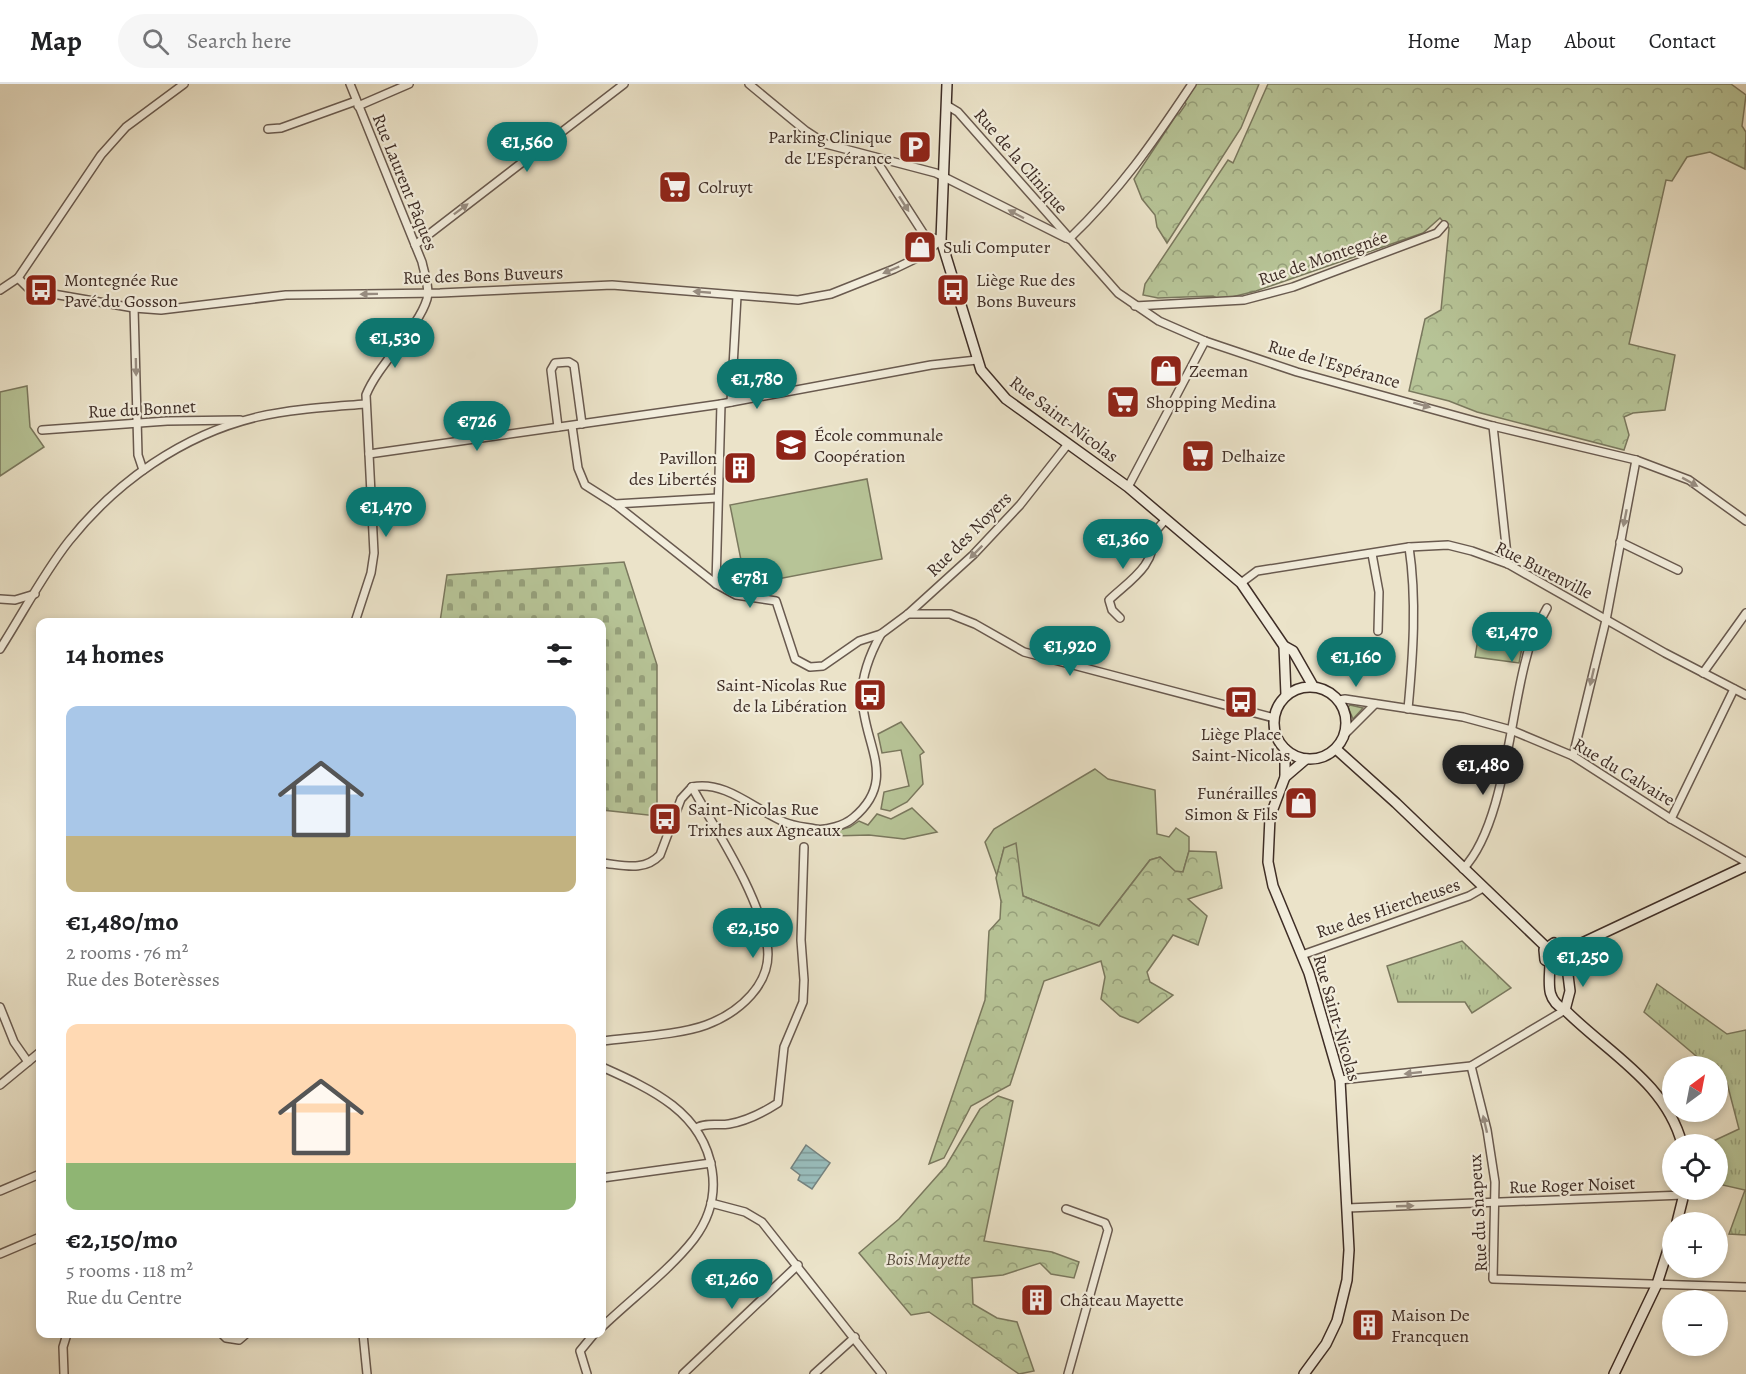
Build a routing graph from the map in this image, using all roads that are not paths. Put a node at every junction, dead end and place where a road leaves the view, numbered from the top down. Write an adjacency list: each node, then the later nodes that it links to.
1 (184, 84): 17 (street)
2 (350, 84): 8 (street, Rue Laurent Pâques)
3 (409, 84): 8 (street)
4 (624, 84): 16 (street, one-way to 4)
5 (749, 84): 11 (street, Rue de l'Espérance)
6 (947, 84): 9 (street, Rue Saint-Nicolas)
7 (1192, 84): 14 (street)
8 (357, 104): 10 (street); 16 (street, Rue Laurent Pâques)
9 (948, 106): 12 (street, Rue Saint-Nicolas); 14 (street, Rue de la Clinique)
10 (268, 129)
11 (874, 157): 12 (street, Rue de l'Espérance); 15 (street, one-way to 15)
12 (943, 176): 14 (street, Rue de l'Espérance, one-way to 12); 15 (street, Rue Saint-Nicolas)
13 (1444, 225): 21 (street, Rue de Montegnée)
14 (1069, 239): 21 (street, Rue de l'Espérance)
15 (941, 240): 20 (street, Rue des Bons Buveurs, one-way to 20); 24 (street, Rue Saint-Nicolas)
16 (415, 245): 19 (street, Rue Laurent Pâques)
17 (18, 278): 18 (street); 22 (street, Rue des Bons Buveurs)
18 (0, 290)
19 (427, 293): 20 (street, Rue des Bons Buveurs, one-way to 19); 22 (street, Rue des Bons Buveurs, one-way to 22); 26 (street)
20 (737, 296): 25 (street)
21 (1135, 306): 23 (street, Rue de l'Espérance)
22 (134, 308): 29 (street, one-way to 29)
23 (1204, 341): 32 (street, Rue de l'Espérance, one-way to 32); 39 (street)
24 (976, 360): 25 (street); 35 (street, Rue Saint-Nicolas)
25 (731, 402): 27 (street)
26 (365, 404): 28 (street, Rue du Bonnet); 36 (street)
27 (721, 404): 30 (street); 40 (street)
28 (244, 421): 29 (street, Rue du Bonnet); 38 (street, Rue du Bonnet)
29 (138, 423): 34 (street, Rue du Bonnet); 38 (street)
30 (582, 424): 31 (street); 33 (street)
31 (572, 426): 33 (street); 41 (street)
32 (1493, 426): 37 (street, Rue de l'Espérance); 47 (street)
33 (558, 428): 36 (street)
34 (42, 430)
35 (1066, 442): 39 (street, Rue Saint-Nicolas); 55 (street, Rue des Noyers, one-way to 55)
36 (369, 454): 56 (street)
37 (1636, 460): 43 (street, Rue de l'Espérance, one-way to 43); 44 (street, one-way to 44)
38 (143, 470): 51 (street, Rue du Bonnet)
39 (1128, 487): 42 (street, Rue Saint-Nicolas)
40 (717, 498): 41 (street); 50 (street)
41 (615, 504): 50 (street)
42 (1166, 519): 49 (street, Rue Saint-Nicolas); 57 (street)
43 (1746, 521)
44 (1620, 542): 48 (street); 58 (street)
45 (1409, 547): 46 (street, Rue Burenville); 47 (street, Rue Burenville); 70 (street)
46 (1372, 554): 49 (street, Rue Burenville); 59 (street)
47 (1508, 564): 58 (street, Rue Burenville)
48 (1678, 570)
49 (1241, 583): 61 (street, Rue Saint-Nicolas)
50 (716, 584): 60 (street)
51 (35, 594): 52 (street); 62 (street, Rue du Bonnet)
52 (0, 599)
53 (1547, 608): 72 (street)
54 (1746, 613): 63 (street)
55 (908, 614): 60 (street, Rue des Noyers); 71 (street)
56 (356, 618)
57 (1120, 618)
58 (1606, 620): 63 (street, Rue Burenville); 76 (street, one-way to 76)
59 (1378, 631)
60 (881, 634): 79 (street)
61 (1284, 646): 64 (street, Rue Saint-Nicolas); 66 (street)
62 (0, 649)
63 (1703, 672): 65 (street, Rue Burenville)
64 (1313, 686): 66 (street); 68 (street)
65 (1734, 689): 67 (street, Rue Burenville); 80 (street)
66 (1286, 695): 71 (street)
67 (1746, 695)
68 (1339, 700): 69 (street, Rue du Calvaire); 73 (street)
69 (1375, 704): 70 (street, Rue du Calvaire); 73 (street)
70 (1408, 709): 72 (street, Rue du Calvaire)
71 (1274, 718): 74 (street)
72 (1511, 730): 76 (street, Rue du Calvaire); 84 (street)
73 (1346, 733): 75 (street)
74 (1285, 749): 77 (street); 78 (street, Rue Saint-Nicolas)
75 (1336, 749): 77 (street); 84 (street)
76 (1573, 756): 80 (street, Rue du Calvaire)
77 (1306, 759): 78 (street, Rue Saint-Nicolas)
78 (1285, 777): 87 (street, Rue Saint-Nicolas)
79 (692, 787): 82 (street); 92 (street)
80 (1671, 819): 83 (street, Rue du Calvaire)
81 (804, 847): 99 (street)
82 (606, 863)
83 (1746, 864): 88 (street)
84 (1463, 869): 85 (street)
85 (1483, 888): 86 (street); 87 (street, Rue des Hiercheuses)
86 (1546, 947): 88 (street); 89 (street)
87 (1302, 954): 97 (street, Rue Saint-Nicolas)
88 (1565, 955): 89 (street); 91 (street)
89 (1550, 965): 91 (street)
90 (0, 1007): 94 (street)
91 (1566, 1010): 95 (street); 100 (street)
92 (606, 1040)
93 (36, 1055): 94 (street)
94 (28, 1062): 98 (street)
95 (1471, 1066): 97 (street, one-way to 97); 107 (street, Rue du Snapeux, one-way to 95)
96 (606, 1069): 99 (street)
97 (1340, 1080): 108 (street, Rue Saint-Nicolas)
98 (0, 1085)
99 (696, 1128): 101 (street)
100 (1678, 1134)
101 (711, 1163): 103 (street); 106 (street)
102 (36, 1176): 104 (street)
103 (606, 1177)
104 (0, 1191)
105 (1662, 1193): 107 (street, Rue Roger Noiset)
106 (711, 1203): 112 (street); 116 (street)
107 (1496, 1203): 108 (street, Rue Roger Noiset, one-way to 107); 114 (street, Rue du Snapeux)
108 (1347, 1208): 130 (street, Rue Saint-Nicolas)
109 (1066, 1209): 129 (street)
110 (36, 1239): 111 (street)
111 (0, 1254)
112 (798, 1265): 117 (street); 126 (street)
113 (1662, 1268): 114 (street)
114 (1657, 1284): 115 (street, Rue du Snapeux); 131 (street)
115 (1746, 1287)
116 (606, 1323)
117 (855, 1337): 127 (street); 128 (street)
118 (66, 1338): 123 (street)
119 (226, 1338): 120 (street)
120 (241, 1338)
121 (363, 1338): 124 (street)
122 (591, 1338): 125 (street)
123 (64, 1374)
124 (367, 1374)
125 (587, 1374)
126 (683, 1374)
127 (814, 1374)
128 (882, 1374)
129 (1068, 1374)
130 (1304, 1374)
131 (1614, 1374)

